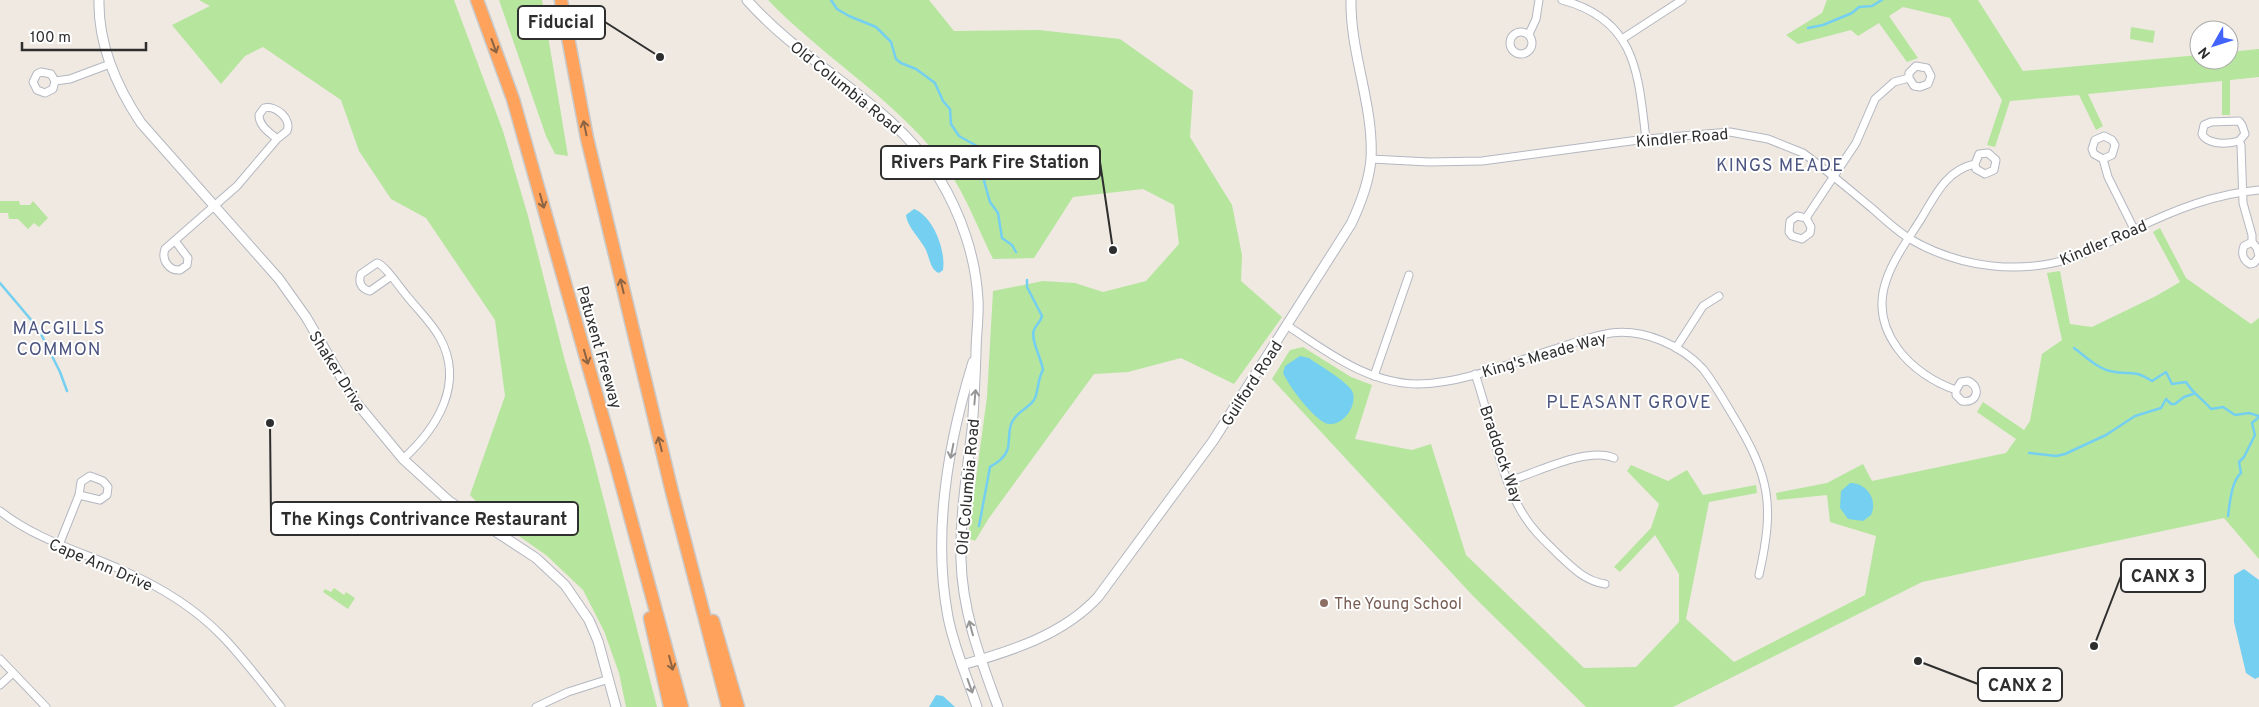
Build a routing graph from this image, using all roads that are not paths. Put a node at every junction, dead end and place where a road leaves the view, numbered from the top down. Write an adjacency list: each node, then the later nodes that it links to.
1 (99, 0): 11 (street, Shaker Drive)
2 (477, 0): 41 (highway, Patuxent Freeway, one-way to 41)
3 (561, 0): 43 (highway, Patuxent Freeway, one-way to 3)
4 (747, 0): 35 (street, Old Columbia Road)
5 (1351, 0): 17 (street, Guilford Road)
6 (1539, 0): 9 (street)
7 (1562, 0): 10 (street)
8 (1682, 0): 10 (street)
9 (1529, 34)
10 (1622, 39): 15 (street)
11 (110, 64): 13 (street); 23 (street, Shaker Drive)
12 (1909, 78): 20 (street)
13 (55, 81)
14 (277, 139): 14 (street); 23 (street)
15 (1646, 139): 17 (street, Kindler Road); 20 (street, Kindler Road)
16 (2239, 141): 16 (street); 22 (street)
17 (1371, 159): 33 (street, Guilford Road)
18 (2103, 159): 25 (street)
19 (1974, 164): 26 (street)
20 (1834, 177): 24 (street); 26 (street, Kindler Road)
21 (2259, 190): 22 (street, Kindler Road)
22 (2242, 191): 25 (street, Kindler Road); 28 (street)
23 (216, 206): 27 (street); 40 (street, Shaker Drive)
24 (1806, 218)
25 (2134, 230): 26 (street, Kindler Road)
26 (1910, 239): 38 (street)
27 (176, 242)
28 (2252, 242): 29 (street); 29 (street)
29 (2259, 256)
30 (1409, 275): 37 (street)
31 (390, 277): 31 (street); 40 (street)
32 (1719, 296): 34 (street)
33 (1288, 326): 37 (street, King's Meade Way); 50 (street, Guilford Road)
34 (1676, 348): 36 (street, King's Meade Way); 47 (street, King's Meade Way)
35 (976, 352): 50 (street, Old Columbia Road, one-way to 35); 51 (street, Old Columbia Road, one-way to 51)
36 (1475, 374): 37 (street, King's Meade Way); 42 (street, Braddock Way)
37 (1374, 376)
38 (1956, 390)
39 (1614, 458): 42 (street)
40 (403, 459): 53 (street, Shaker Drive)
41 (616, 464): 59 (highway); 60 (highway, Patuxent Freeway, one-way to 60)
42 (1508, 481): 48 (street, Braddock Way)
43 (672, 492): 61 (highway, Patuxent Freeway); 62 (highway)
44 (79, 495): 46 (street)
45 (0, 511): 46 (street, Cape Ann Drive)
46 (59, 546): 56 (street, Cape Ann Drive)
47 (1759, 575)
48 (1605, 584)
49 (0, 659): 52 (street)
50 (981, 660): 51 (street, Guilford Road); 64 (street, Old Columbia Road)
51 (962, 665): 63 (street, Old Columbia Road, one-way to 63)
52 (13, 673): 54 (street); 55 (street)
53 (609, 679): 57 (street); 58 (street, Shaker Drive)
54 (0, 685)
55 (46, 707)
56 (281, 707)
57 (536, 707)
58 (616, 707)
59 (670, 707)
60 (682, 707)
61 (728, 707)
62 (738, 707)
63 (977, 707)
64 (998, 707)

